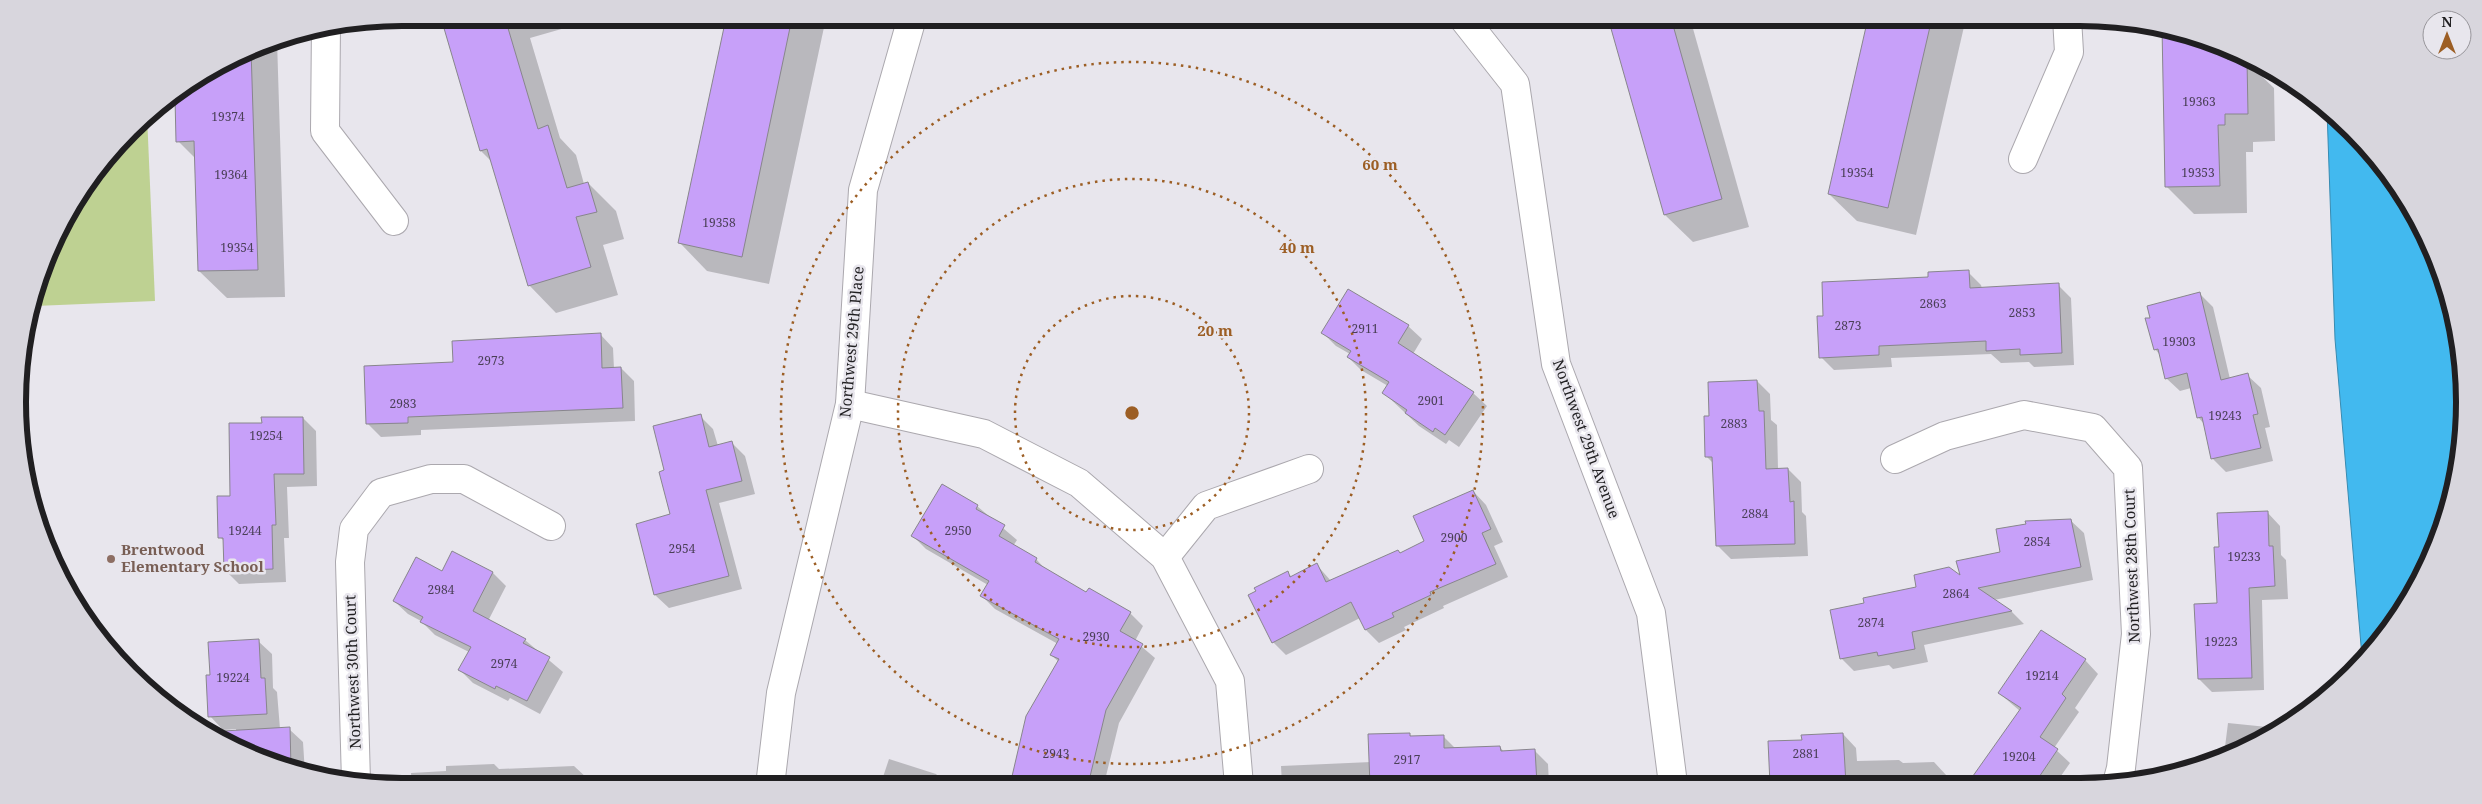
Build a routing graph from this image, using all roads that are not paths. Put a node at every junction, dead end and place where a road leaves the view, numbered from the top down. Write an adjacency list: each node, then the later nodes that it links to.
1 (910, 26): 7 (street, Northwest 29th Place)
2 (1469, 26): 16 (street, Northwest 29th Avenue)
3 (2067, 26): 5 (street)
4 (326, 34): 6 (street)
5 (2023, 159)
6 (394, 221)
7 (850, 404): 11 (street); 14 (street, Northwest 29th Place)
8 (1895, 459): 13 (street, Northwest 28th Court)
9 (1309, 469): 11 (street)
10 (551, 526): 12 (street, Northwest 30th Court)
11 (1165, 556): 15 (street)
12 (356, 775)
13 (2119, 776)
14 (771, 778)
15 (1238, 778)
16 (1672, 778)

